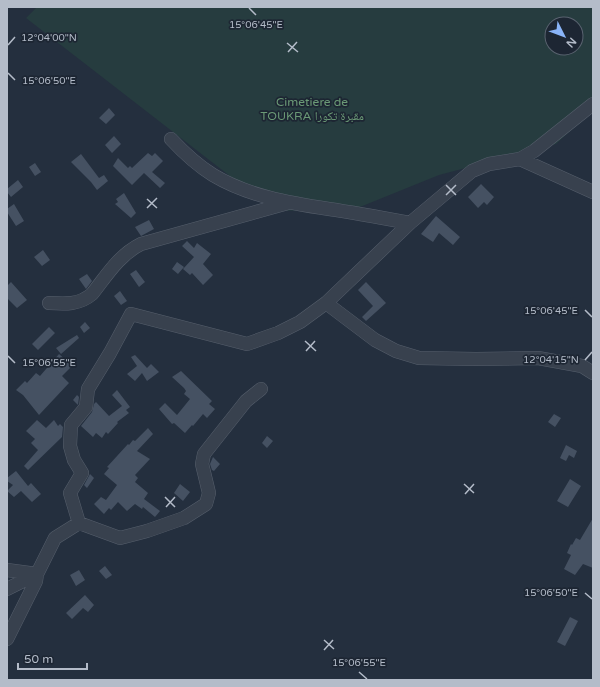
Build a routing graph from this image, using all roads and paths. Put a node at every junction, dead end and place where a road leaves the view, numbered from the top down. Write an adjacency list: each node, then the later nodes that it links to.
1 (593, 104): 3 (street)
2 (171, 139): 5 (street)
3 (520, 158): 4 (street); 6 (street)
4 (593, 192)
5 (288, 203): 6 (street); 8 (street)
6 (410, 222): 7 (street)
7 (326, 303): 9 (street); 11 (street)
8 (49, 304)
9 (593, 372)
10 (261, 389): 11 (street)
11 (79, 523): 13 (street)
12 (7, 570): 13 (street)
13 (37, 574): 14 (street); 15 (street)
14 (7, 589)
15 (7, 639)

